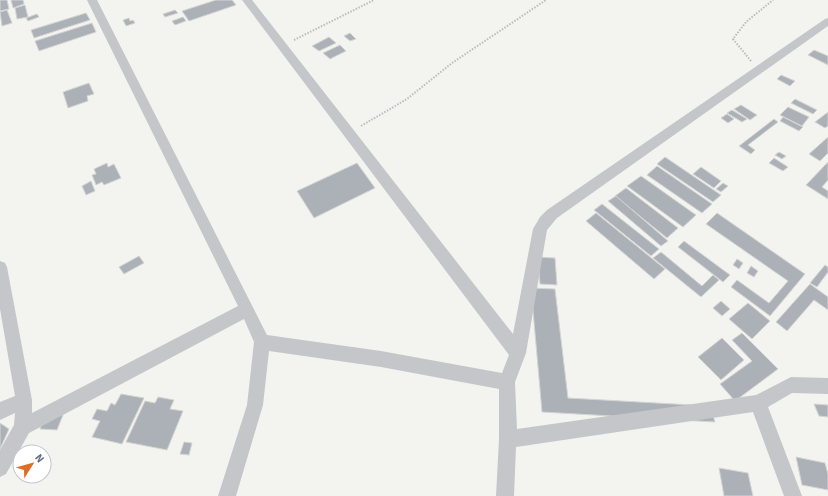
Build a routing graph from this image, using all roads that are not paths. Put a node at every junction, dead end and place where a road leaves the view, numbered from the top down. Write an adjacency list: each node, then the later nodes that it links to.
1 (92, 0): 5 (street)
2 (247, 0): 7 (street)
3 (828, 21): 7 (street)
4 (0, 267): 10 (street)
5 (247, 310): 6 (street); 13 (street)
6 (262, 342): 8 (street); 16 (street)
7 (518, 353): 8 (street)
8 (507, 382): 14 (street)
9 (828, 386): 11 (street)
10 (24, 400): 12 (street); 13 (street)
11 (758, 403): 14 (street); 18 (street)
12 (0, 411)
13 (23, 427): 15 (street)
14 (508, 439): 17 (street)
15 (0, 468)
16 (227, 496)
17 (505, 496)
18 (793, 496)

